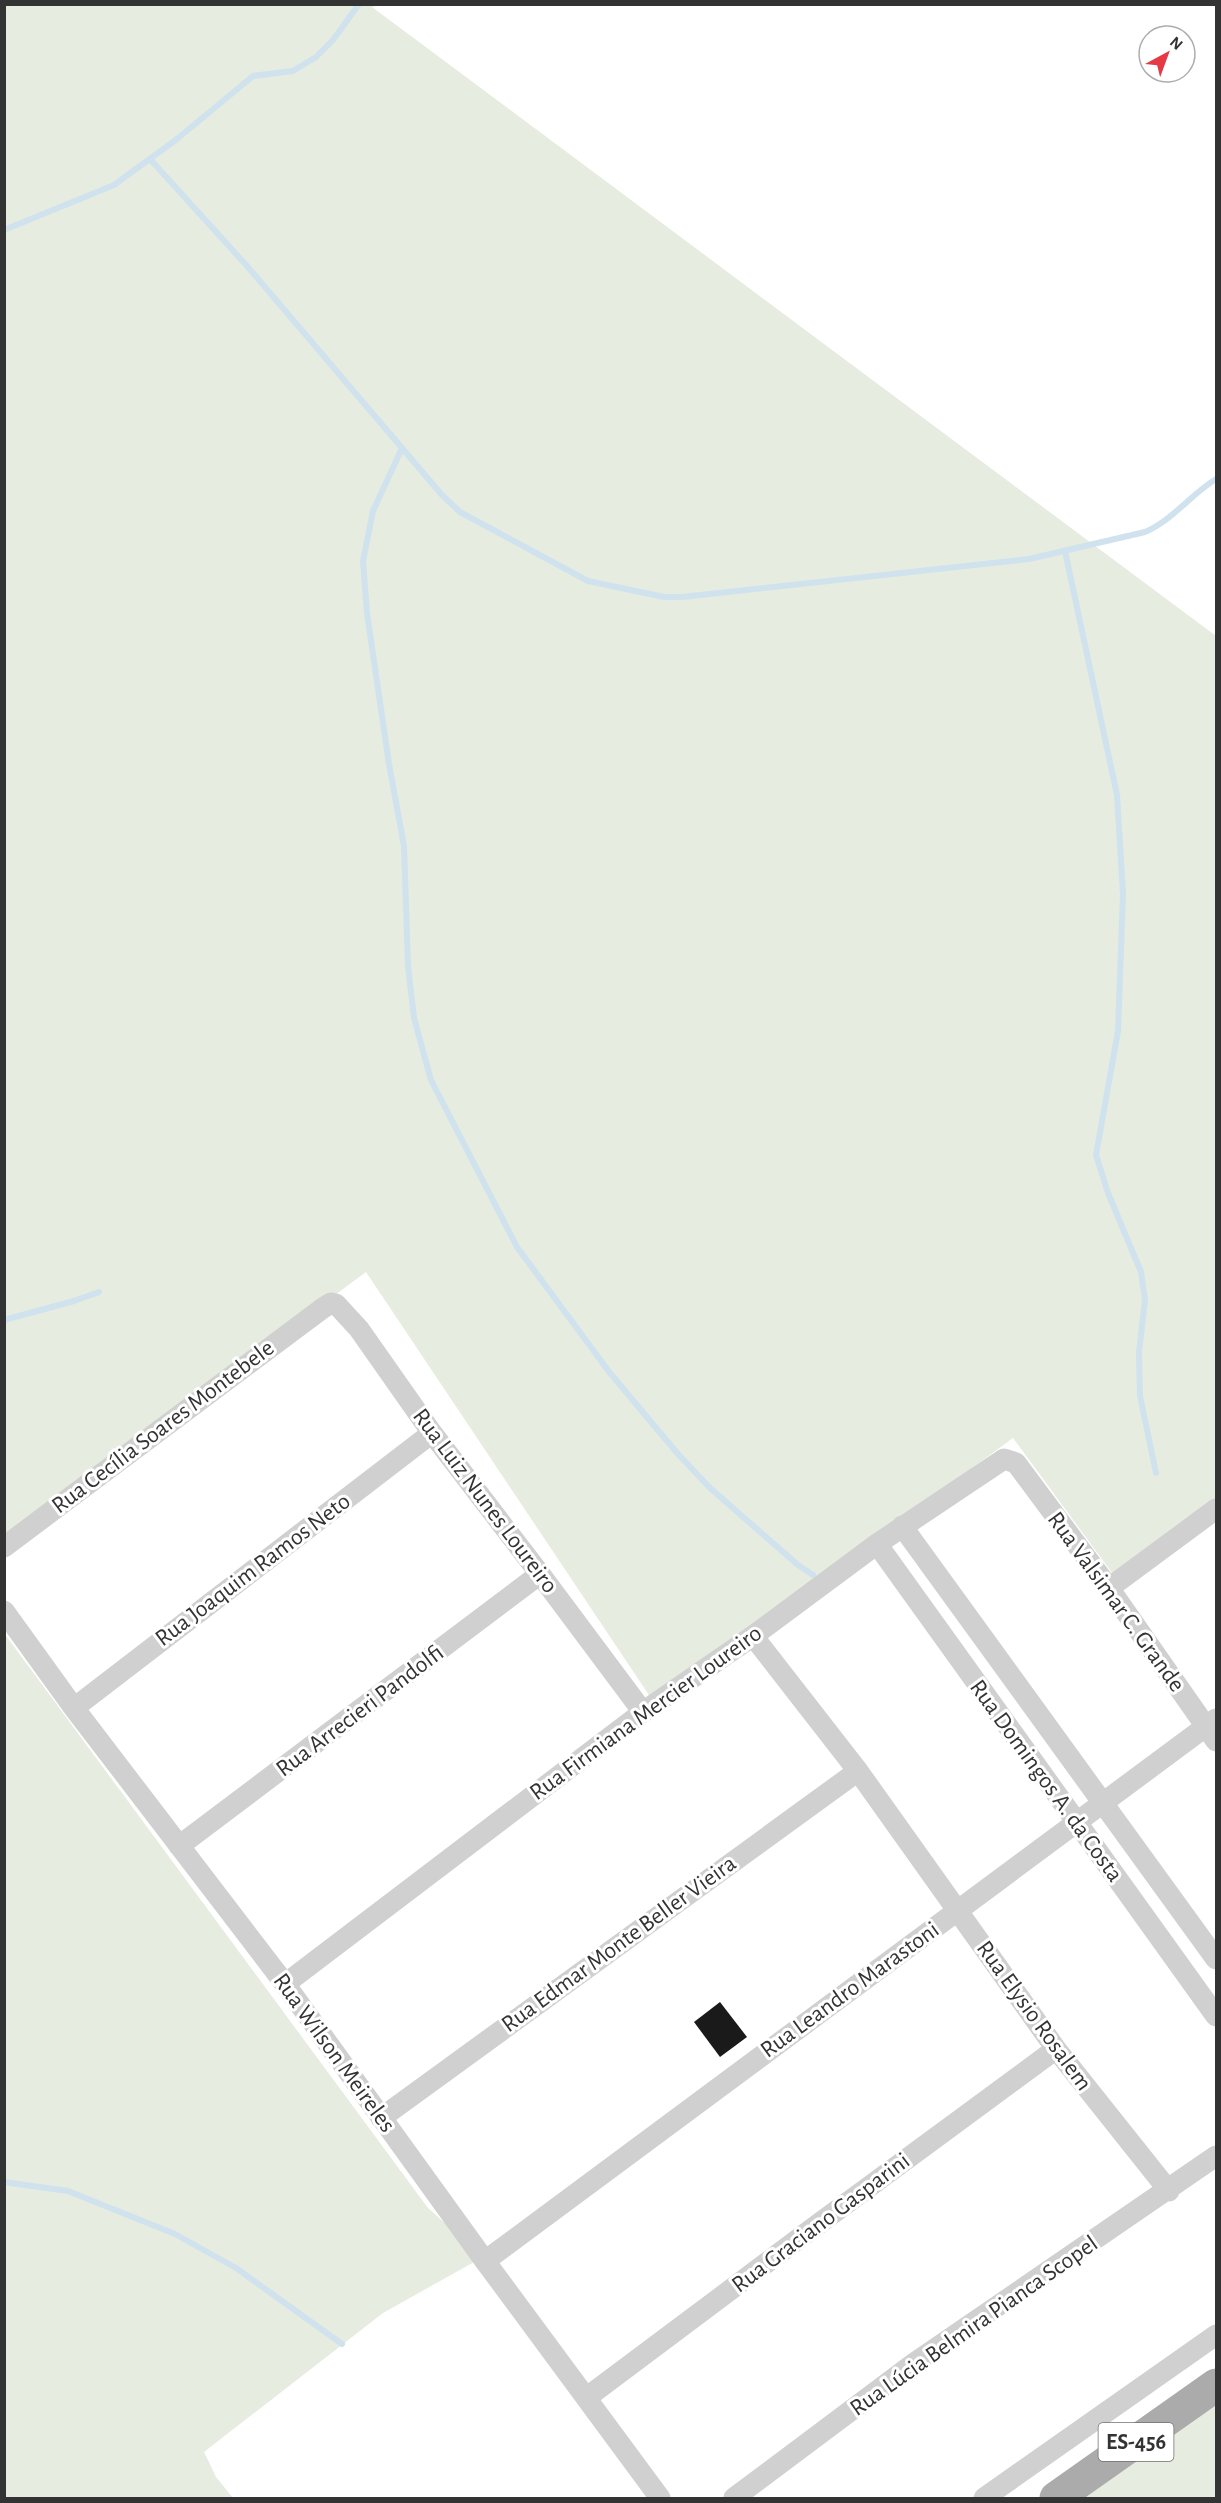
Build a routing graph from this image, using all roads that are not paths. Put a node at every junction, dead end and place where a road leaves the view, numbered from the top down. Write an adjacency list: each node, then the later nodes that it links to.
1 (322, 1308): 2 (street, Rua Luiz Nunes Loureiro); 7 (street, Rua Cecília Soares Montebele)
2 (432, 1433): 8 (street, Rua Luiz Nunes Loureiro); 14 (street, Rua Joaquim Ramos Neto)
3 (1016, 1463): 5 (street, Rua Firmiana Mercier Loureiro); 9 (street, Rua Valsimar C. Grande)
4 (1216, 1509): 9 (street)
5 (902, 1526): 6 (street, Rua Firmiana Mercier Loureiro); 12 (street, Rua Domingos A. da Costa)
6 (877, 1544): 11 (street, Rua Firmiana Mercier Loureiro); 13 (street, Rua Domingos A. da Costa)
7 (4, 1547)
8 (540, 1574): 15 (street, Rua Luiz Nunes Loureiro); 20 (street, Rua Arrecieri Pandolfi)
9 (1109, 1588): 16 (street, Rua Valsimar C. Grande)
10 (4, 1611): 14 (street, Rua Wilson Meireles)
11 (753, 1636): 15 (street, Rua Firmiana Mercier Loureiro); 17 (street, Rua Elysio Rosalem)
12 (1002, 1665): 13 (street); 18 (street, Rua Domingos A. da Costa)
13 (975, 1682): 19 (street, Rua Domingos A. da Costa)
14 (74, 1708): 20 (street, Rua Wilson Meireles)
15 (643, 1712): 25 (street, Rua Firmiana Mercier Loureiro)
16 (1213, 1729): 18 (street, Rua Leandro Marastoni)
17 (858, 1771): 21 (street, Rua Elysio Rosalem); 28 (street, Rua Edmar Monte Beller Vieira)
18 (1103, 1803): 19 (street, Rua Leandro Marastoni); 22 (street, Rua Domingos A. da Costa)
19 (1076, 1823): 21 (street, Rua Leandro Marastoni); 24 (street, Rua Domingos A. da Costa)
20 (179, 1846): 25 (street, Rua Wilson Meireles)
21 (957, 1911): 27 (street, Rua Elysio Rosalem); 31 (street, Rua Leandro Marastoni)
22 (1204, 1942): 23 (street, Rua Domingos A. da Costa); 24 (street)
23 (1216, 1959)
24 (1178, 1961): 26 (street, Rua Domingos A. da Costa)
25 (285, 1984): 28 (street, Rua Wilson Meireles)
26 (1216, 2016)
27 (1056, 2049): 30 (street, Rua Elysio Rosalem); 34 (street, Rua Graciano Gasparini)
28 (381, 2118): 31 (street, Rua Wilson Meireles)
29 (1216, 2156): 30 (street, Rua Lúcia Belmira Pianca Scopel)
30 (1169, 2191): 36 (street, Rua Lúcia Belmira Pianca Scopel)
31 (485, 2261): 34 (street, Rua Wilson Meireles)
32 (1216, 2335): 37 (street)
33 (1216, 2385): 38 (main road, ES-456)
34 (586, 2398): 35 (street, Rua Wilson Meireles)
35 (660, 2499)
36 (734, 2499)
37 (984, 2499)
38 (1056, 2499)

